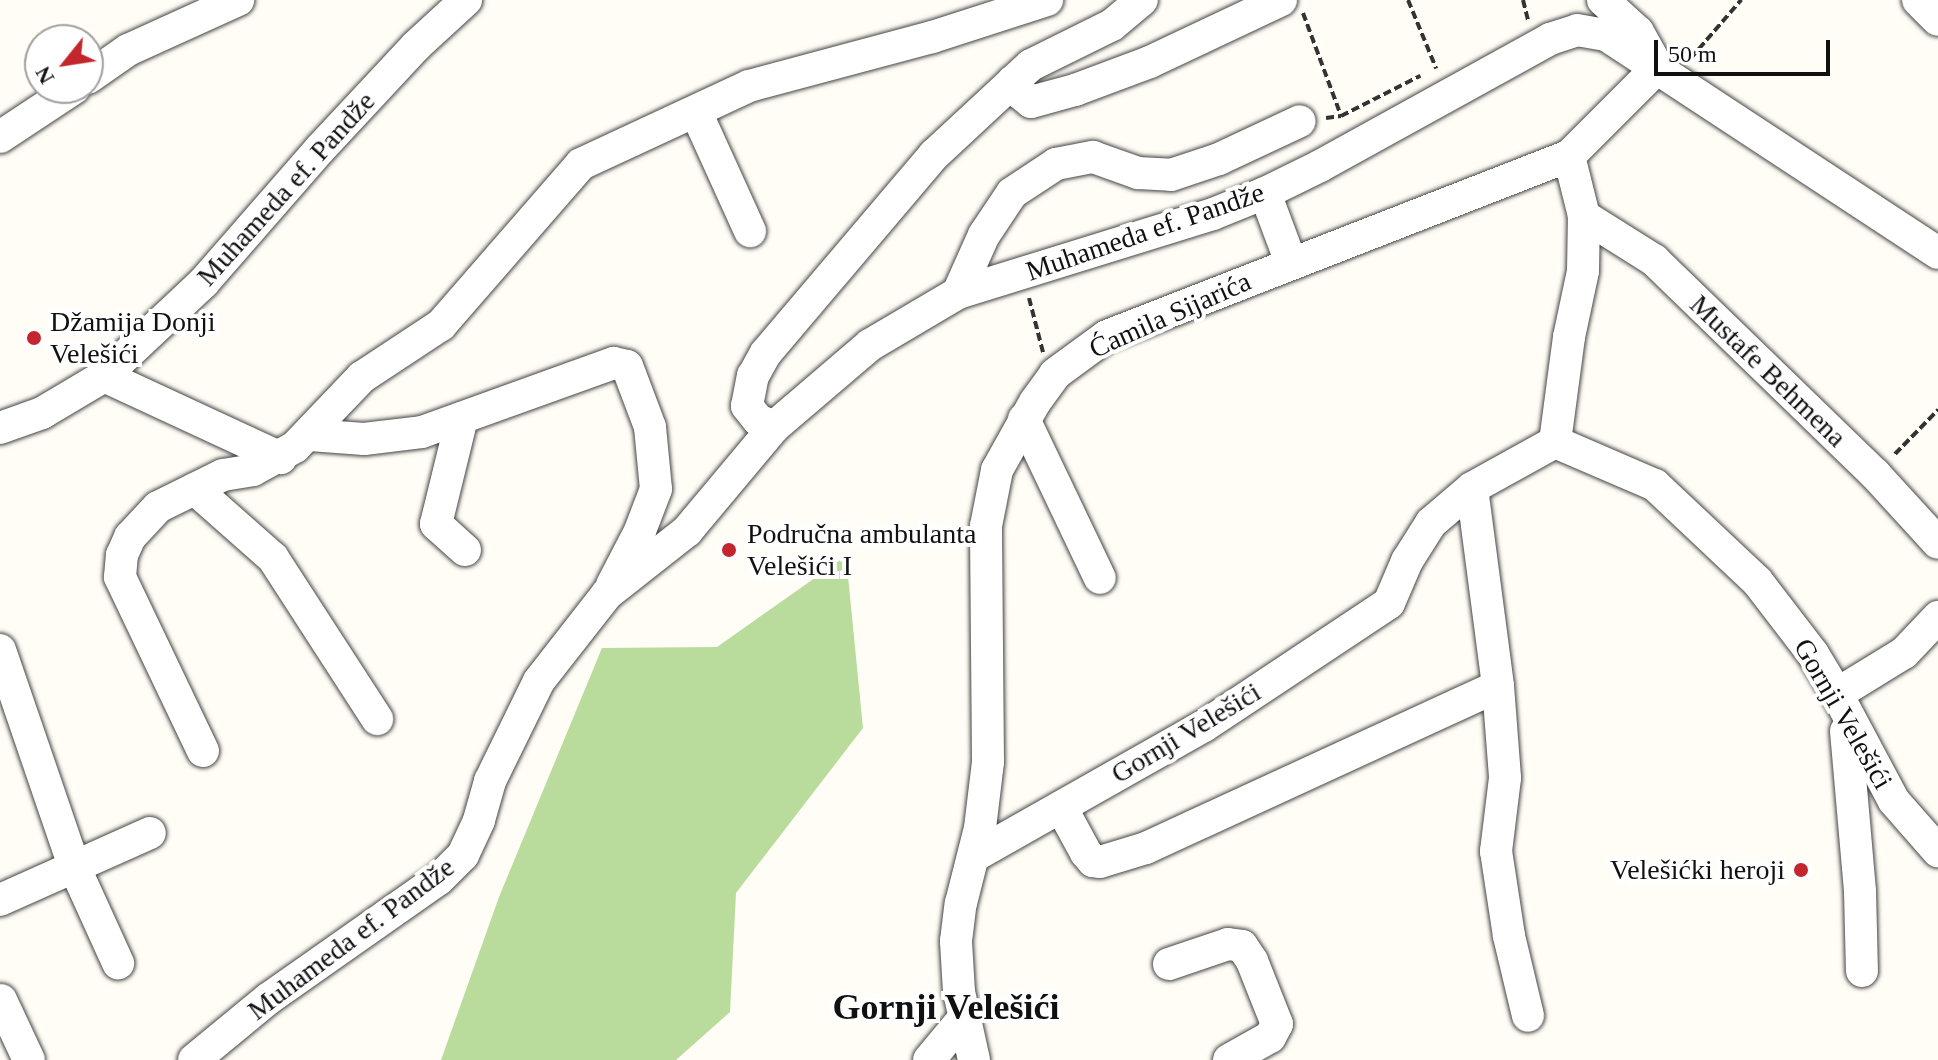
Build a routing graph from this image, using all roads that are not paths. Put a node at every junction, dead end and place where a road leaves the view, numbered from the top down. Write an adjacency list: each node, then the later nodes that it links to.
1 (238, 0): 9 (street)
2 (466, 0): 23 (street, Muhameda ef. Pandže)
3 (1047, 0): 13 (street)
4 (1142, 0): 11 (street)
5 (1281, 0): 11 (street)
6 (1603, 0): 10 (street)
7 (1918, 0): 8 (street)
8 (1938, 20)
9 (104, 67)
10 (1666, 72): 16 (street, Ćamila Sijarića); 17 (street, Muhameda ef. Pandže); 20 (street)
11 (1013, 81): 26 (street)
12 (50, 104): 15 (street)
13 (696, 112): 19 (street); 28 (street)
14 (1300, 121): 22 (street)
15 (0, 137)
16 (1569, 156): 18 (street); 21 (street, Ćamila Sijarića)
17 (1265, 193): 21 (street); 22 (street, Muhameda ef. Pandže)
18 (1584, 216): 29 (street); 33 (street, Mustafe Behmena)
19 (750, 231)
20 (1938, 253)
21 (1291, 263): 25 (street, Ćamila Sijarića)
22 (958, 293): 26 (street, Muhameda ef. Pandže)
23 (104, 376): 27 (street, Muhameda ef. Pandže); 30 (street)
24 (462, 418): 28 (street); 34 (street); 36 (street)
25 (1024, 419): 35 (street); 46 (street, Ćamila Sijarića)
26 (774, 427): 36 (street, Muhameda ef. Pandže)
27 (0, 428)
28 (310, 435): 30 (street)
29 (1555, 442): 31 (street, Gornji Velešići); 40 (street, Gornji Velešići)
30 (281, 458): 32 (street)
31 (1472, 488): 39 (street); 43 (street, Gornji Velešići)
32 (195, 489): 41 (street); 42 (street)
33 (1938, 543)
34 (465, 550)
35 (1100, 578)
36 (607, 594): 56 (street, Muhameda ef. Pandže)
37 (1938, 618): 40 (street)
38 (0, 650): 47 (street)
39 (1498, 686): 43 (street); 53 (street)
40 (1840, 701): 45 (street, Gornji Velešići); 51 (street)
41 (377, 719)
42 (203, 751)
43 (1061, 807): 46 (street, Gornji Velešići)
44 (150, 833): 47 (street)
45 (1938, 851)
46 (974, 856): 54 (street, Ćamila Sijarića)
47 (74, 866): 48 (street); 49 (street)
48 (0, 900)
49 (118, 963)
50 (1169, 964): 59 (street)
51 (1862, 971)
52 (0, 999): 55 (street)
53 (1528, 1016)
54 (964, 1018): 57 (street); 58 (street, Ćamila Sijarića)
55 (29, 1060)
56 (194, 1060)
57 (929, 1060)
58 (974, 1060)
59 (1229, 1060)

